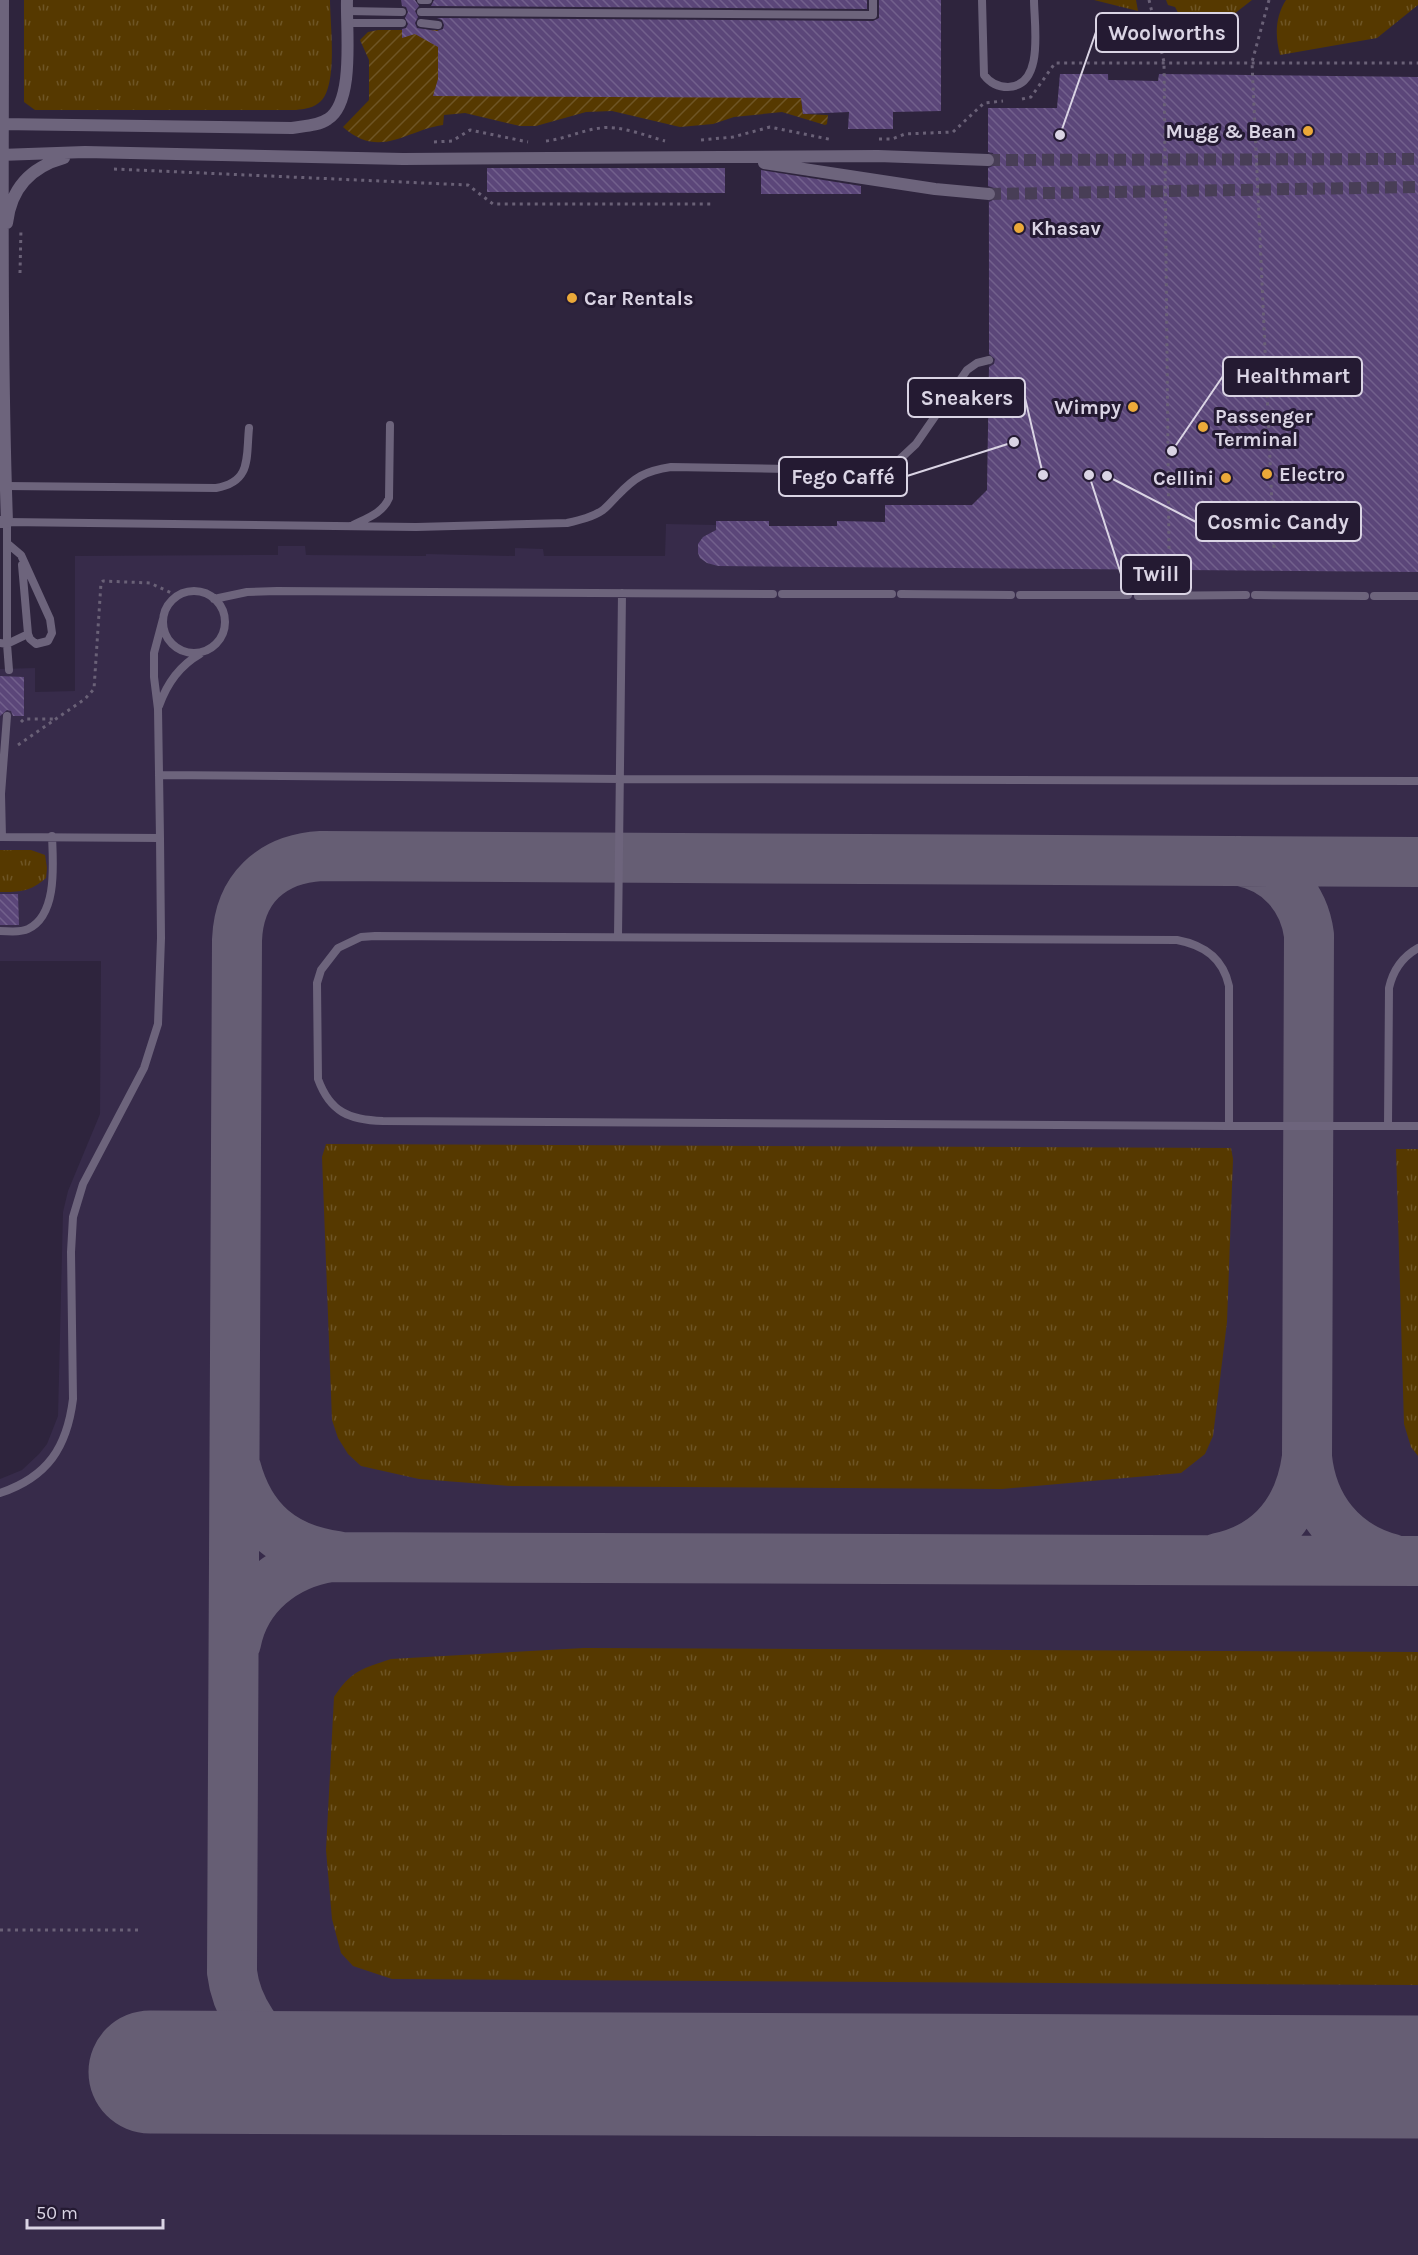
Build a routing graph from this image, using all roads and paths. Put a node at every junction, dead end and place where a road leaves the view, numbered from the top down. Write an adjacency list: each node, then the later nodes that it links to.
1 (3, 0): 20 (street)
2 (421, 0): 3 (lane)
3 (428, 0)
4 (873, 0): 11 (lane)
5 (982, 0): 6 (lane)
6 (1034, 0)
7 (1149, 0): 15 (path)
8 (1269, 0): 16 (path)
9 (347, 11): 10 (lane); 12 (lane); 20 (street)
10 (402, 12)
11 (421, 12)
12 (402, 23)
13 (421, 23): 14 (lane)
14 (438, 24)
15 (1164, 62): 16 (path); 18 (path); 44 (path)
16 (1252, 62): 17 (path); 43 (path)
17 (1418, 63)
18 (1013, 100)
19 (1004, 101): 22 (path)
20 (1, 124): 29 (street)
21 (842, 140): 23 (path)
22 (872, 140)
23 (698, 141)
24 (429, 142): 27 (path)
25 (545, 142): 26 (path)
26 (666, 142)
27 (535, 143)
28 (85, 152): 29 (street); 30 (street); 35 (street)
29 (1, 155): 35 (street)
30 (725, 157): 31 (street); 33 (street)
31 (988, 160)
32 (106, 169): 34 (path)
33 (989, 194)
34 (713, 204)
35 (2, 263): 39 (street)
36 (989, 360): 41 (lane)
37 (390, 425): 41 (lane)
38 (249, 428): 39 (lane)
39 (3, 486): 40 (street)
40 (3, 522): 41 (lane); 42 (lane)
41 (353, 525)
42 (8, 544): 45 (lane); 52 (lane)
43 (1274, 548)
44 (1169, 552)
45 (21, 555): 51 (lane); 51 (lane)
46 (622, 593): 48 (lane); 49 (lane); 63 (lane)
47 (178, 596): 49 (lane); 50 (lane); 57 (path)
48 (1418, 596)
49 (214, 599): 53 (lane)
50 (163, 619): 53 (lane); 55 (lane)
51 (28, 634): 52 (lane)
52 (3, 643): 54 (lane)
53 (203, 652): 55 (lane)
54 (9, 670)
55 (158, 709): 62 (lane)
56 (7, 716): 61 (lane)
57 (57, 719): 58 (path); 60 (path)
58 (20, 729)
59 (19, 737): 60 (path)
60 (18, 745): 61 (path)
61 (4, 755): 66 (lane)
62 (159, 775): 63 (lane); 67 (lane)
63 (621, 779): 64 (lane); 69 (lane)
64 (1418, 781)
65 (52, 836): 66 (lane); 67 (lane); 68 (lane)
66 (1, 837)
67 (160, 838): 74 (lane)
68 (0, 931)
69 (618, 937): 71 (lane); 71 (lane)
70 (1418, 948): 72 (lane)
71 (1229, 1126): 72 (lane)
72 (1388, 1126): 73 (lane)
73 (1418, 1126)
74 (0, 1493)
75 (0, 1930): 76 (path)
76 (141, 1930)

